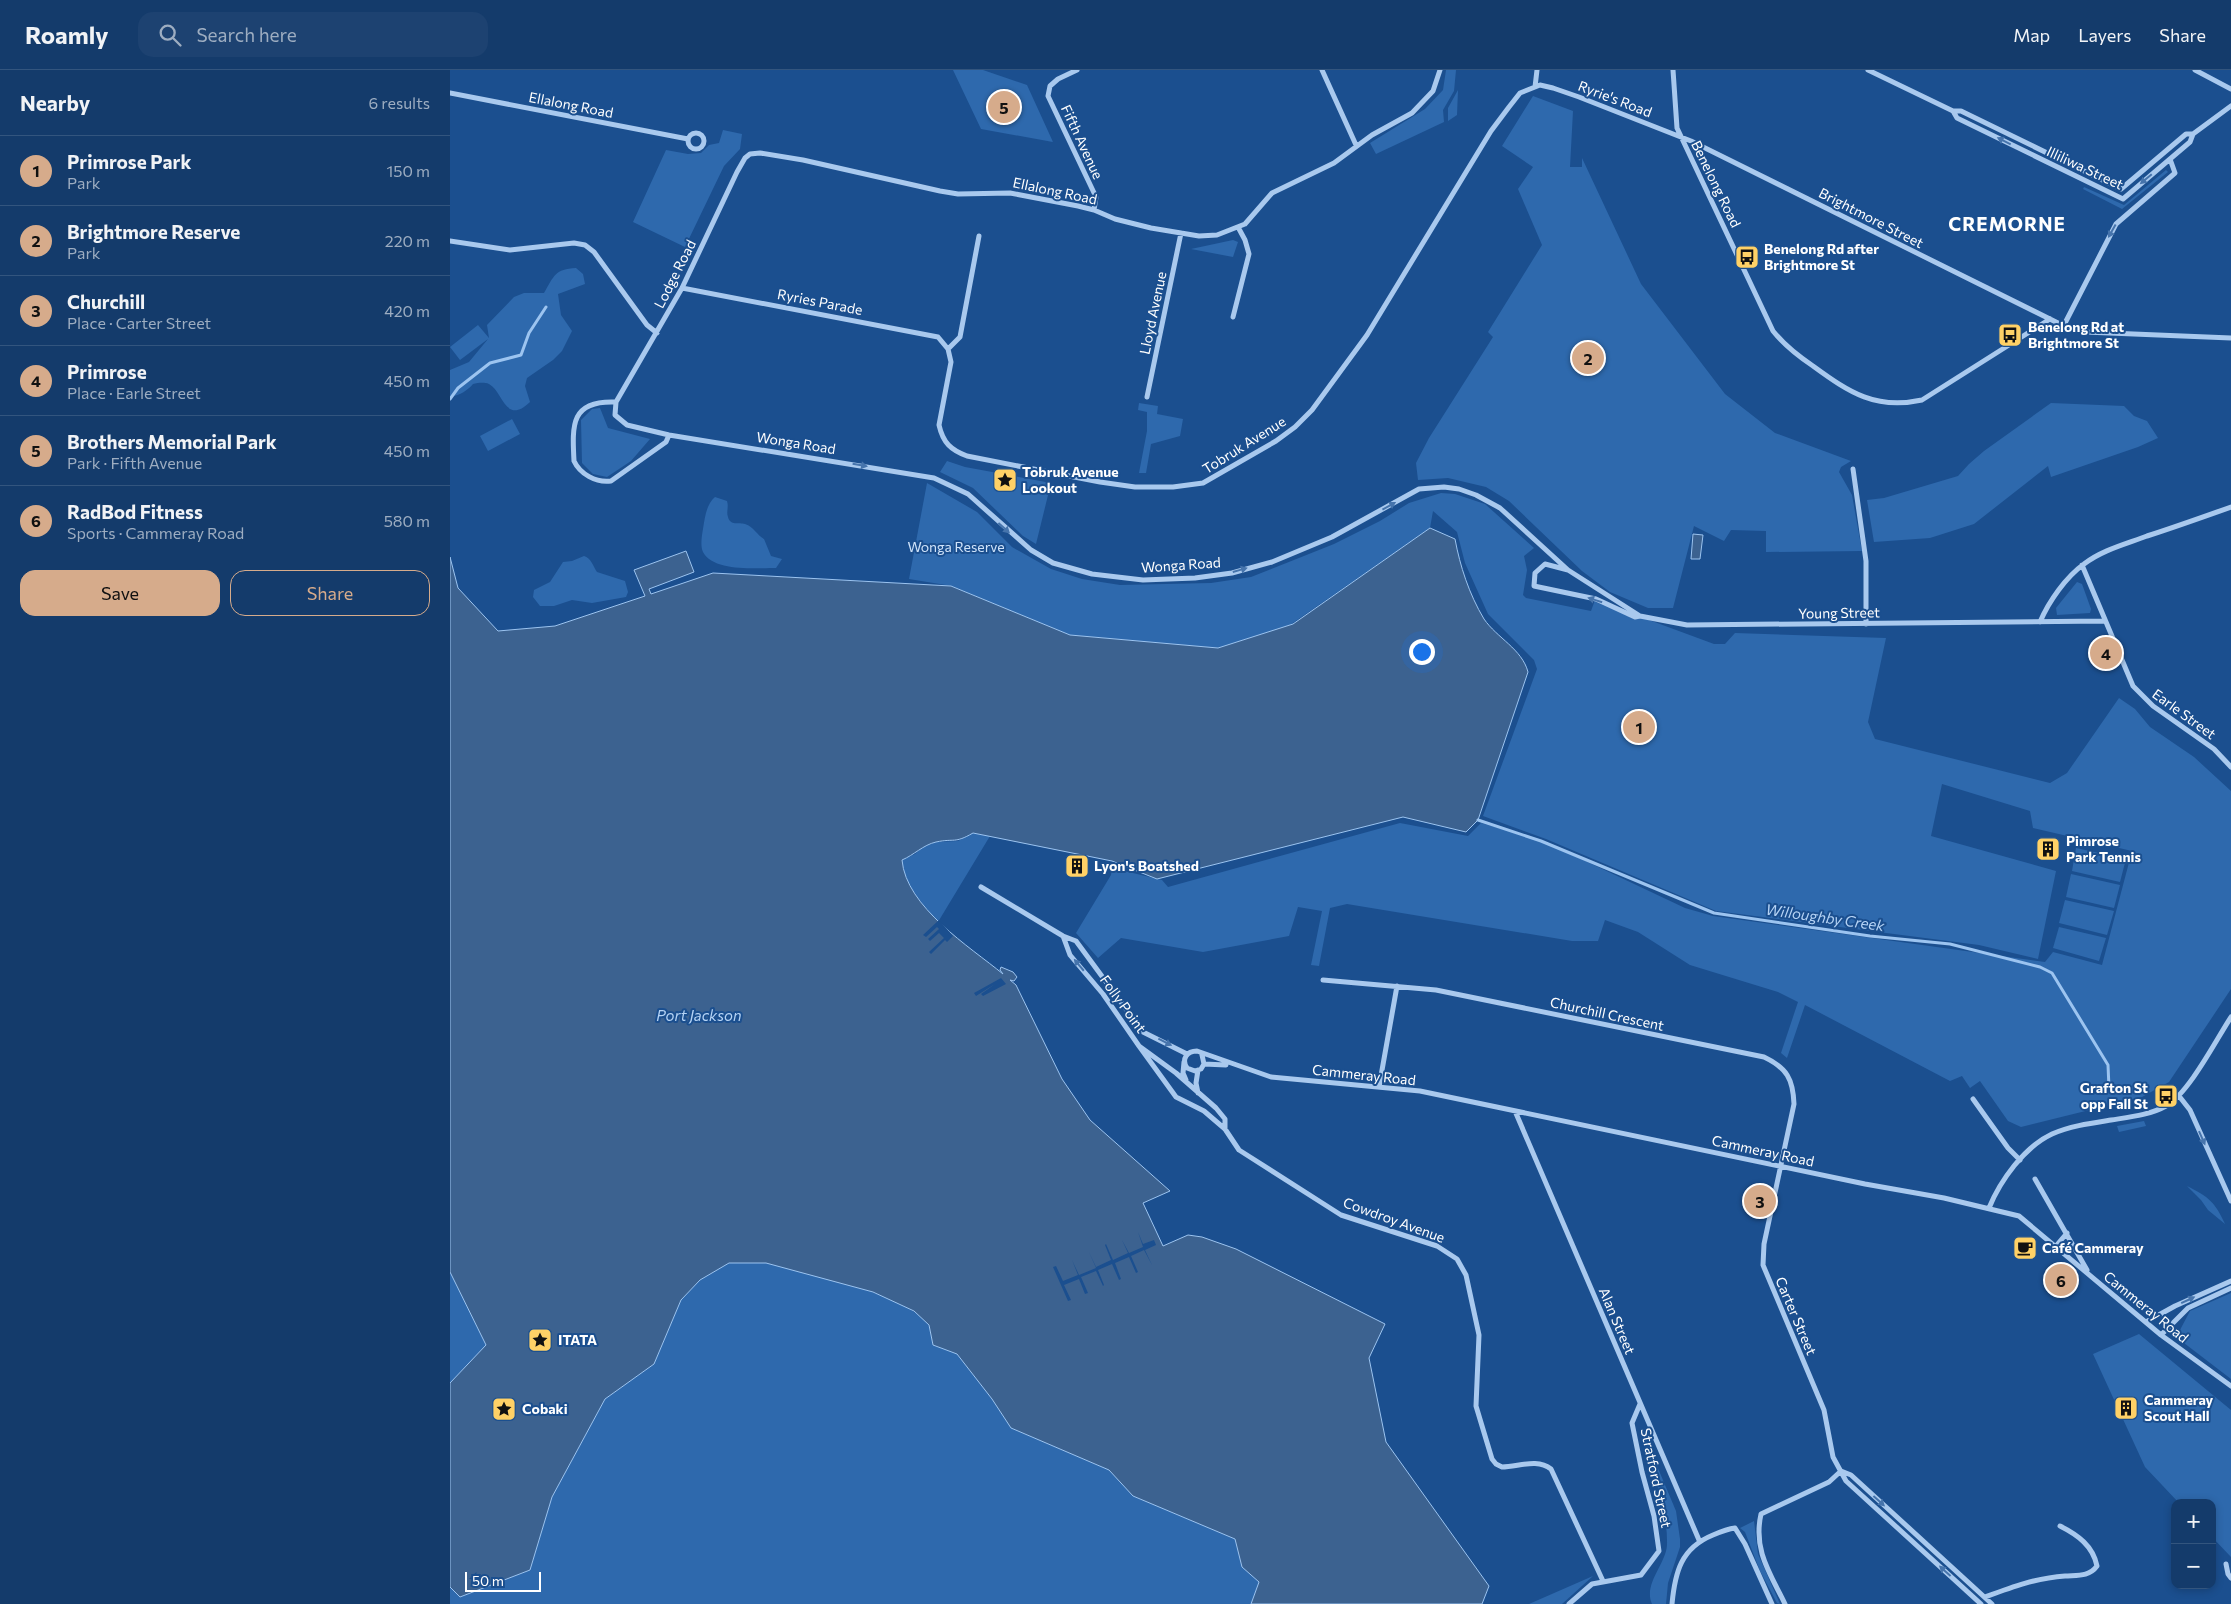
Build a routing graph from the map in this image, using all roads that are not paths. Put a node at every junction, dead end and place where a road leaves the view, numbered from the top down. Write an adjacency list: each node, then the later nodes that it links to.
1 (1077, 70): 19 (street, Fifth Avenue)
2 (1322, 70): 16 (street)
3 (1440, 70): 16 (street, Ellalong Road)
4 (1537, 70): 8 (street)
5 (1673, 70): 15 (street, Benelong Road)
6 (1868, 70): 12 (street, Illiliwa Street)
7 (2195, 70): 9 (street)
8 (1538, 86): 15 (street, Ryrie's Road); 30 (street, Tobruk Avenue)
9 (2231, 89)
10 (450, 93): 14 (street, Ellalong Road)
11 (2231, 106): 13 (street, Illiliwa Street)
12 (1953, 111): 13 (street, Illiliwa Street); 18 (street, Illiliwa Street, one-way to 12)
13 (2193, 134): 18 (street, Illiliwa Street)
14 (688, 138)
15 (1682, 138): 26 (street, Brightmore Street); 26 (street, Benelong Road)
16 (1356, 145): 20 (street, Ellalong Road)
17 (750, 154): 19 (street, Ellalong Road); 24 (street, Lodge Road)
18 (2170, 159): 27 (street, one-way to 27)
19 (1094, 210): 21 (street, Ellalong Road)
20 (1238, 227): 21 (street, Ellalong Road); 25 (street)
21 (1180, 233): 31 (street, Lloyd Avenue)
22 (980, 236): 30 (street)
23 (450, 241): 28 (street)
24 (682, 288): 28 (street, Lodge Road); 30 (street, Ryries Parade)
25 (1233, 317)
26 (2050, 319): 27 (street)
27 (2064, 326): 29 (street)
28 (657, 333): 32 (street, Lodge Road)
29 (2231, 338)
30 (948, 349)
31 (1147, 397)
32 (616, 402): 33 (street, Wonga Road); 33 (street)
33 (669, 435): 37 (street, Wonga Road, one-way to 37)
34 (1853, 469): 41 (street)
35 (2231, 507): 36 (street)
36 (2082, 565): 39 (street, Earle Street); 40 (street)
37 (1568, 570): 38 (street, Young Street); 38 (street, Young Street, one-way to 37)
38 (1640, 616): 41 (street, Young Street)
39 (2105, 621): 40 (street, Young Street); 42 (street, Earle Street)
40 (2040, 622): 41 (street, Young Street)
41 (1866, 624)
42 (2231, 767)
43 (981, 887): 44 (street, Folly Point)
44 (1063, 936): 48 (street, Folly Point, one-way to 44); 49 (street, Folly Point, one-way to 49)
45 (1323, 980): 46 (street, Churchill Crescent)
46 (1397, 986): 58 (street); 65 (street, Churchill Crescent)
47 (2231, 1017): 60 (street)
48 (1140, 1046): 53 (street, Folly Point); 63 (street, Cowdroy Avenue)
49 (1187, 1054): 50 (street); 54 (street, Cowdroy Avenue)
50 (1202, 1055): 51 (street); 52 (street, Cammeray Road)
51 (1204, 1064): 52 (street, Cammeray Road); 55 (street)
52 (1234, 1066): 58 (street, Cammeray Road)
53 (1168, 1067): 54 (street); 56 (street, Folly Point)
54 (1186, 1069): 55 (street); 57 (street, Cowdroy Avenue)
55 (1198, 1070): 59 (street)
56 (1176, 1074): 57 (street, Cowdroy Avenue)
57 (1187, 1083): 59 (street, Cowdroy Avenue)
58 (1379, 1087): 62 (street, Cammeray Road)
59 (1198, 1094): 63 (street, Cowdroy Avenue)
60 (2179, 1096): 64 (street); 67 (street, one-way to 67)
61 (1973, 1099): 64 (street)
62 (1515, 1111): 65 (street, Cammeray Road); 77 (street, Alan Street)
63 (1225, 1129): 83 (street, Cowdroy Avenue)
64 (2020, 1160): 68 (street)
65 (1781, 1166): 68 (street, Cammeray Road); 78 (street, Carter Street)
66 (2035, 1179): 69 (street)
67 (2231, 1201)
68 (1990, 1208): 70 (street, Cammeray Road)
69 (2067, 1233): 70 (street); 71 (street)
70 (2056, 1246): 71 (street, Cammeray Road)
71 (2088, 1274): 74 (street, Cammeray Road)
72 (2231, 1281): 74 (street, one-way to 72)
73 (2231, 1288): 75 (street)
74 (2146, 1322): 75 (street, Cammeray Road)
75 (2161, 1334): 76 (street, Cammeray Road)
76 (2231, 1386)
77 (1640, 1404): 80 (street, Alan Street); 83 (street, Stratford Street)
78 (1841, 1471): 84 (street, one-way to 84); 88 (street); 89 (street, Carter Street, one-way to 78)
79 (2060, 1526): 84 (street)
80 (1699, 1540): 86 (street); 87 (street)
81 (2226, 1564): 82 (street)
82 (2231, 1578)
83 (1603, 1581): 85 (street)
84 (1985, 1597): 90 (street)
85 (1569, 1604)
86 (1672, 1604)
87 (1772, 1604)
88 (1785, 1604)
89 (1981, 1604)
90 (1992, 1604)

